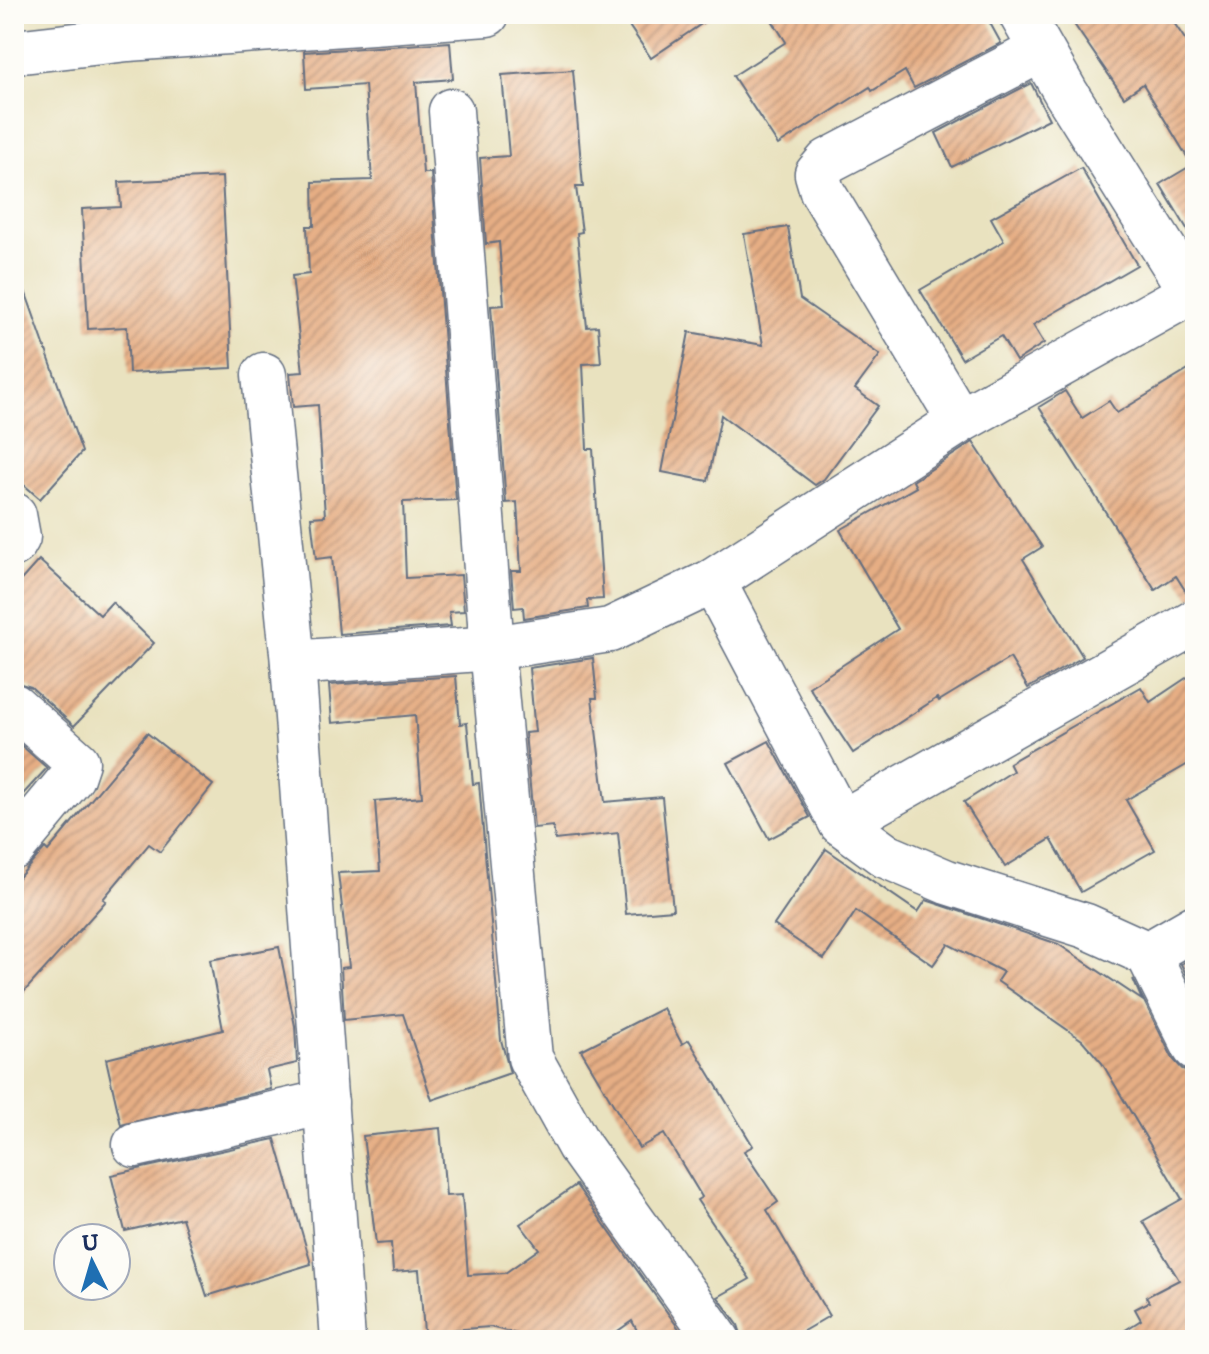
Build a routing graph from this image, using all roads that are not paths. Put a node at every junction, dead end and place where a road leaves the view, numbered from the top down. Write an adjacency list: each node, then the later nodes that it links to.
1 (484, 15): 3 (street)
2 (1030, 24): 6 (street); 8 (street)
3 (224, 25): 4 (street)
4 (14, 52)
5 (451, 111): 13 (street)
6 (1193, 291): 8 (street)
7 (264, 375): 14 (street)
8 (960, 421): 11 (street)
9 (14, 515): 10 (street)
10 (14, 544)
11 (713, 581): 13 (street); 16 (street)
12 (1195, 622): 16 (street)
13 (492, 648): 14 (street); 24 (street)
14 (293, 663): 21 (street)
15 (14, 706): 17 (street)
16 (841, 823): 19 (street)
17 (14, 847)
18 (1195, 927): 19 (street)
19 (1148, 954): 20 (street)
20 (1195, 1048)
21 (326, 1102): 22 (street); 23 (street)
22 (135, 1145)
23 (343, 1340)
24 (718, 1340)

